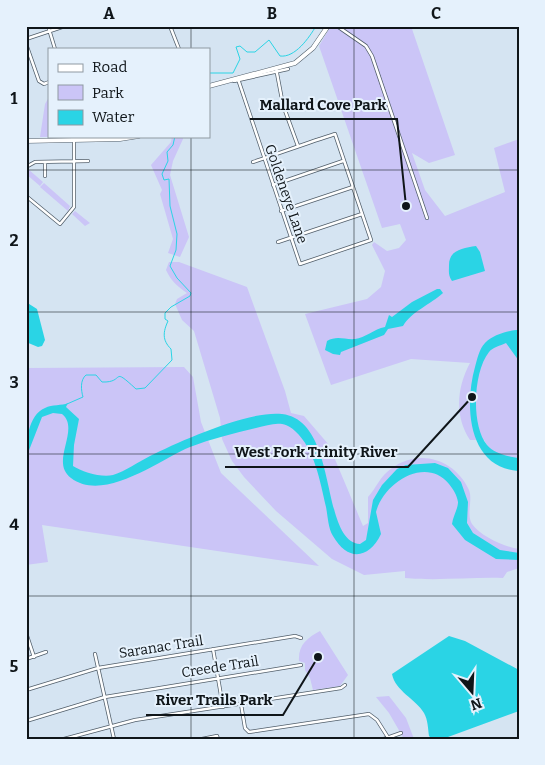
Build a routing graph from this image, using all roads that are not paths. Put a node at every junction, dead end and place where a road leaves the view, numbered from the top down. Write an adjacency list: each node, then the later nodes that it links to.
1 (48, 26): 6 (street)
2 (65, 26): 6 (street)
3 (170, 26): 10 (street)
4 (328, 26): 12 (main road)
5 (337, 26): 38 (street)
6 (50, 31): 7 (street); 9 (street)
7 (26, 39)
8 (26, 44): 15 (street)
9 (56, 48)
10 (179, 48)
11 (288, 69): 12 (street)
12 (276, 70): 13 (main road); 24 (street)
13 (238, 79): 14 (street); 16 (main road); 18 (street, Goldeneye Lane)
14 (234, 81)
15 (48, 82)
16 (210, 86)
17 (249, 98): 18 (street)
18 (243, 100): 20 (street, Goldeneye Lane)
19 (260, 128): 20 (street, Goldeneye Lane)
20 (254, 130): 25 (street, Goldeneye Lane)
21 (74, 138): 22 (main road); 23 (main road); 29 (street)
22 (130, 138)
23 (26, 141)
24 (298, 146): 25 (street); 27 (street)
25 (264, 158): 30 (street); 33 (street, Goldeneye Lane)
26 (88, 161): 29 (street)
27 (343, 161): 33 (street); 34 (street)
28 (45, 162): 29 (street); 31 (street); 32 (street)
29 (74, 162): 35 (street)
30 (253, 162)
31 (26, 167)
32 (45, 176)
33 (272, 185): 36 (street, Goldeneye Lane)
34 (353, 187): 36 (street); 37 (street)
35 (26, 196)
36 (282, 211): 39 (street, Goldeneye Lane)
37 (362, 214): 39 (street); 39 (street, Goldeneye Lane)
38 (427, 218)
39 (291, 238): 40 (street)
40 (278, 242)
41 (26, 633): 46 (street)
42 (301, 638): 43 (street, Saranac Trail)
43 (213, 649): 49 (street, Saranac Trail); 50 (street)
44 (46, 652): 46 (street)
45 (95, 654): 49 (street)
46 (34, 657): 47 (street)
47 (26, 659)
48 (301, 665): 50 (street, Creede Trail)
49 (98, 668): 52 (street, Saranac Trail); 53 (street)
50 (218, 678): 53 (street, Creede Trail); 55 (street)
51 (346, 685): 54 (street)
52 (26, 690)
53 (105, 696): 56 (street, Creede Trail); 57 (street)
54 (241, 704): 55 (street); 59 (street)
55 (223, 707): 57 (street)
56 (26, 721)
57 (111, 725): 60 (street); 61 (street)
58 (401, 733): 59 (street)
59 (388, 738): 64 (street)
60 (64, 739)
61 (114, 739)
62 (202, 739): 63 (street)
63 (218, 739)
64 (384, 739)

